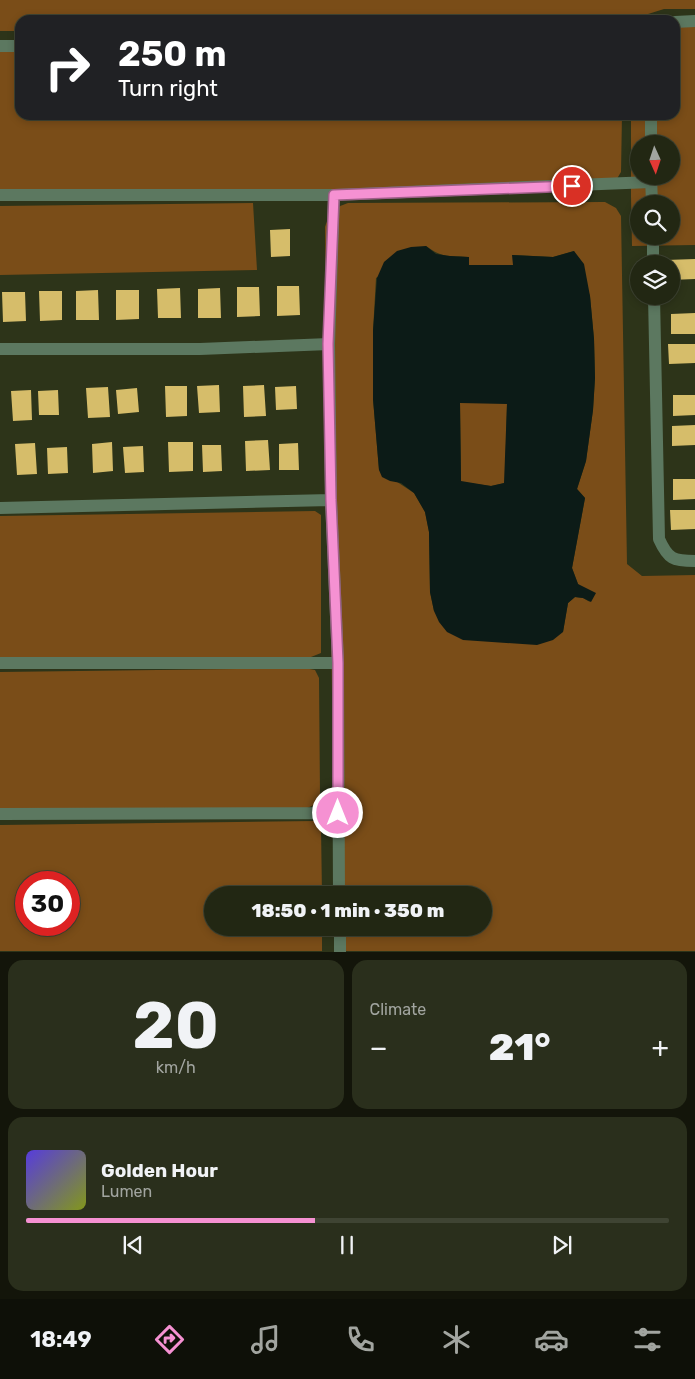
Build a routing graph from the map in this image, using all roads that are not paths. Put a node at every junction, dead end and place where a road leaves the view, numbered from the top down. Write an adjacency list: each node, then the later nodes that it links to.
1 (695, 21): 2 (street)
2 (680, 22)
3 (0, 46): 4 (street)
4 (15, 46)
5 (650, 120): 6 (street)
6 (651, 135)
7 (630, 180): 9 (street)
8 (0, 195): 9 (street)
9 (334, 195): 11 (street)
10 (654, 305): 15 (street)
11 (328, 344): 12 (street); 13 (street)
12 (0, 348)
13 (331, 500): 14 (street); 17 (street)
14 (0, 508)
15 (695, 561)
16 (0, 663): 17 (street)
17 (338, 663): 18 (street)
18 (338, 813): 19 (street); 20 (street)
19 (0, 814)
20 (339, 886)
21 (340, 936): 22 (street)
22 (340, 952)

